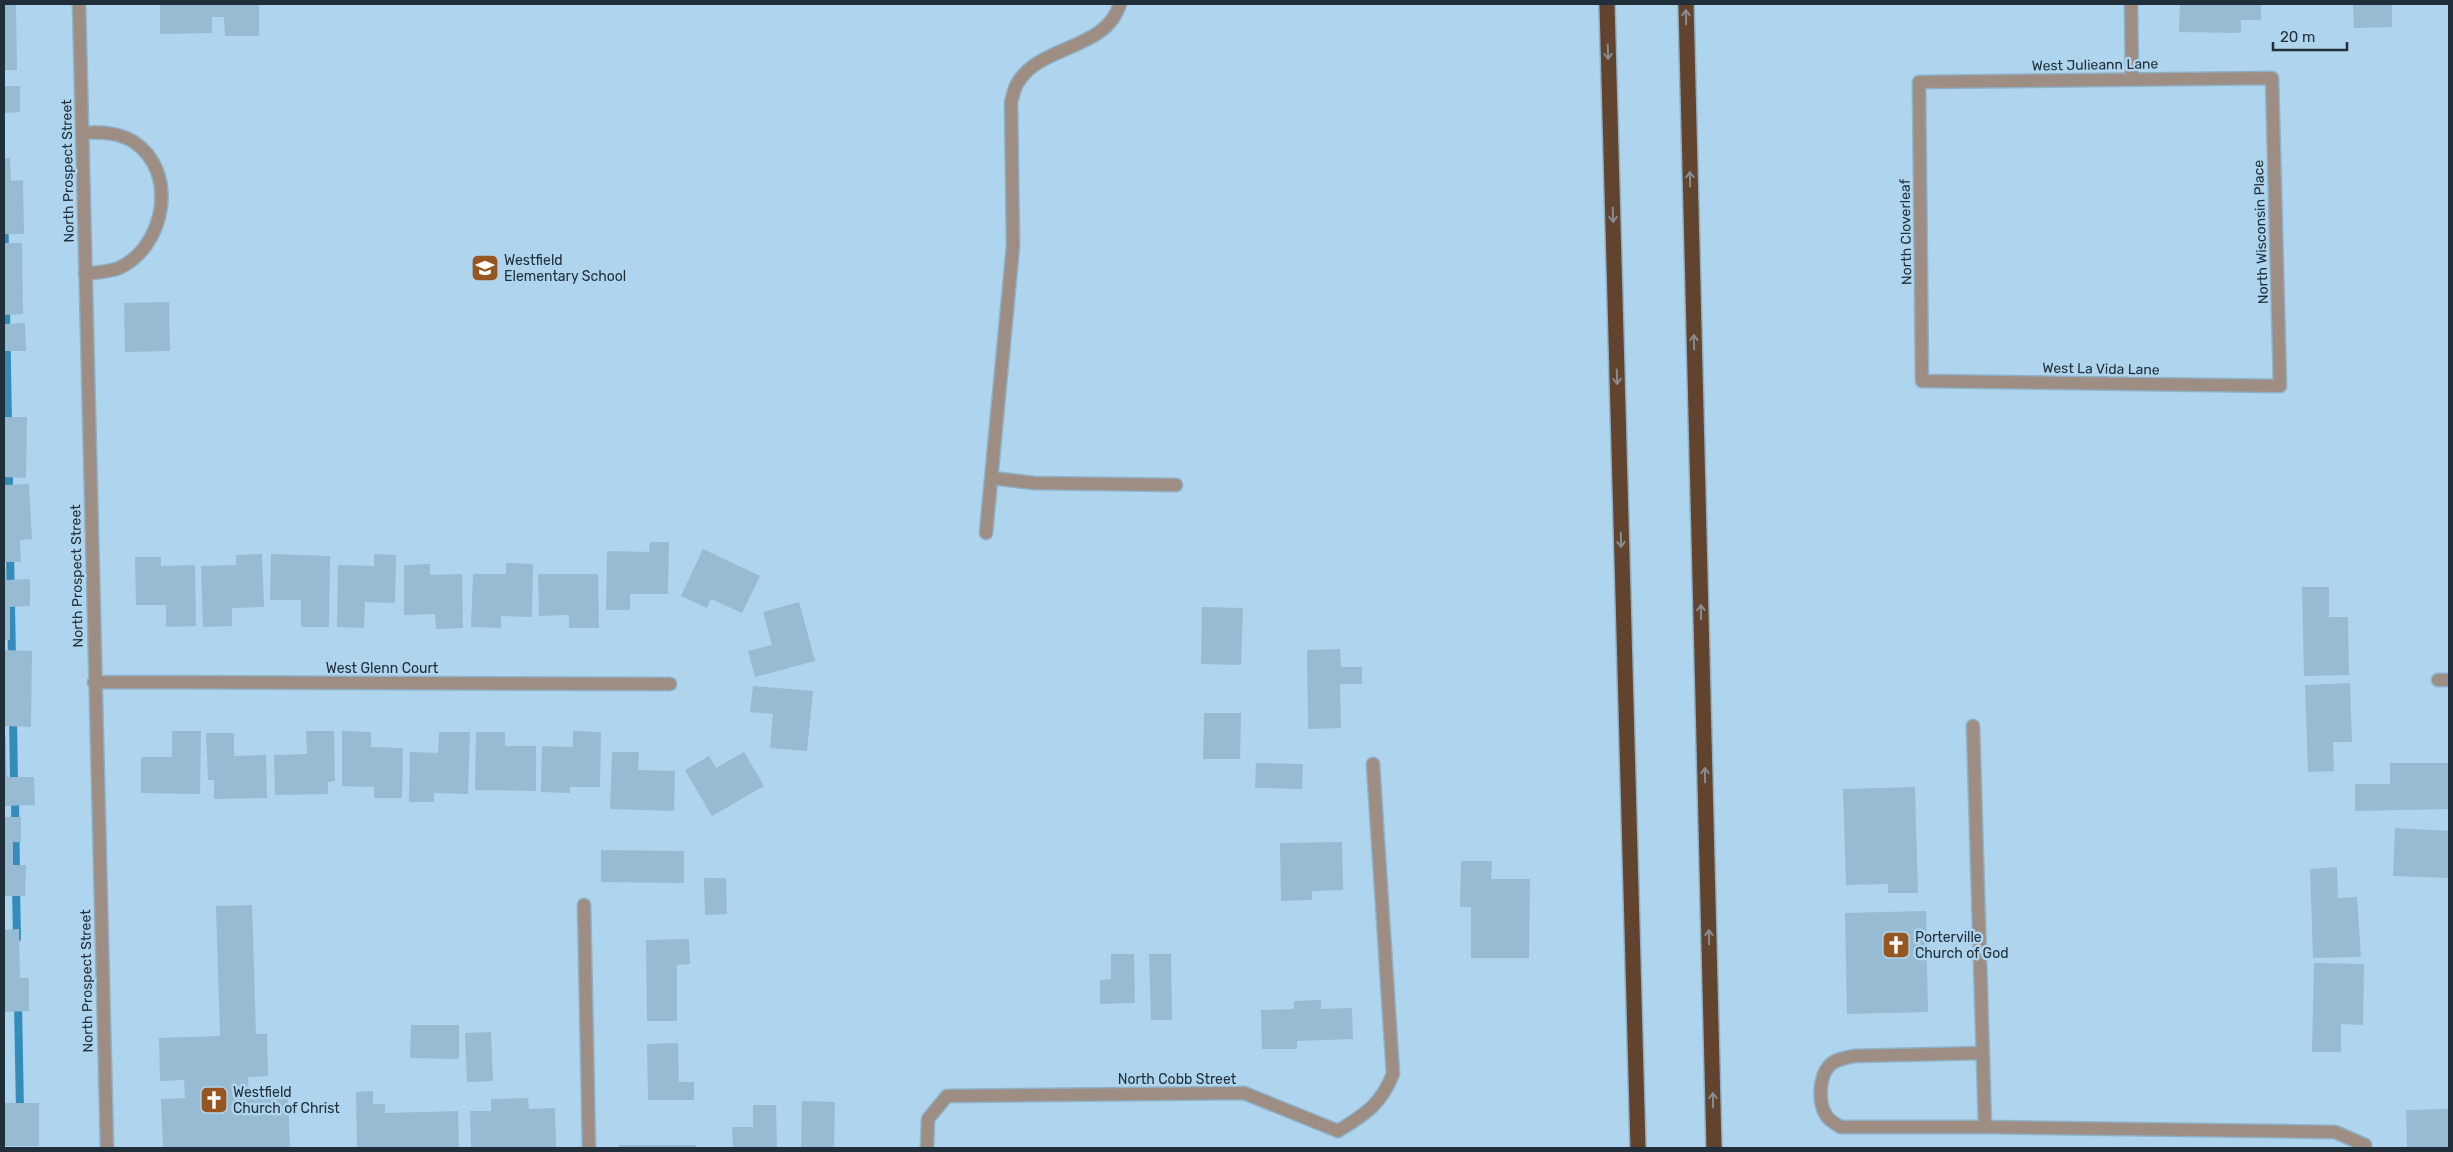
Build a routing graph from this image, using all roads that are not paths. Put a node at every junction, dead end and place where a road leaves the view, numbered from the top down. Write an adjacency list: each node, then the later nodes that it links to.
1 (79, 4): 9 (street, North Prospect Street)
2 (1120, 4): 13 (street)
3 (1607, 4): 26 (highway, one-way to 26)
4 (1686, 4): 27 (highway, one-way to 4)
5 (2131, 4): 7 (street)
6 (2272, 78): 7 (street, West Julieann Lane); 12 (street, North Wisconsin Place)
7 (2132, 80): 8 (street, West Julieann Lane)
8 (1919, 82): 11 (street, North Cloverleaf)
9 (82, 133): 10 (street, North Prospect Street); 10 (street)
10 (85, 274): 16 (street, North Prospect Street)
11 (1922, 381): 12 (street, West La Vida Lane)
12 (2280, 386)
13 (992, 478): 14 (street); 15 (street)
14 (1176, 484)
15 (986, 533)
16 (94, 682): 17 (street, West Glenn Court); 23 (street, North Prospect Street)
17 (670, 684)
18 (1973, 726): 21 (street)
19 (1373, 764): 25 (street, North Cobb Street)
20 (584, 905): 24 (street)
21 (1983, 1053): 22 (street); 22 (street)
22 (1985, 1126): 28 (street)
23 (106, 1148)
24 (589, 1148)
25 (927, 1148)
26 (1638, 1148)
27 (1714, 1148)
28 (2365, 1148)

